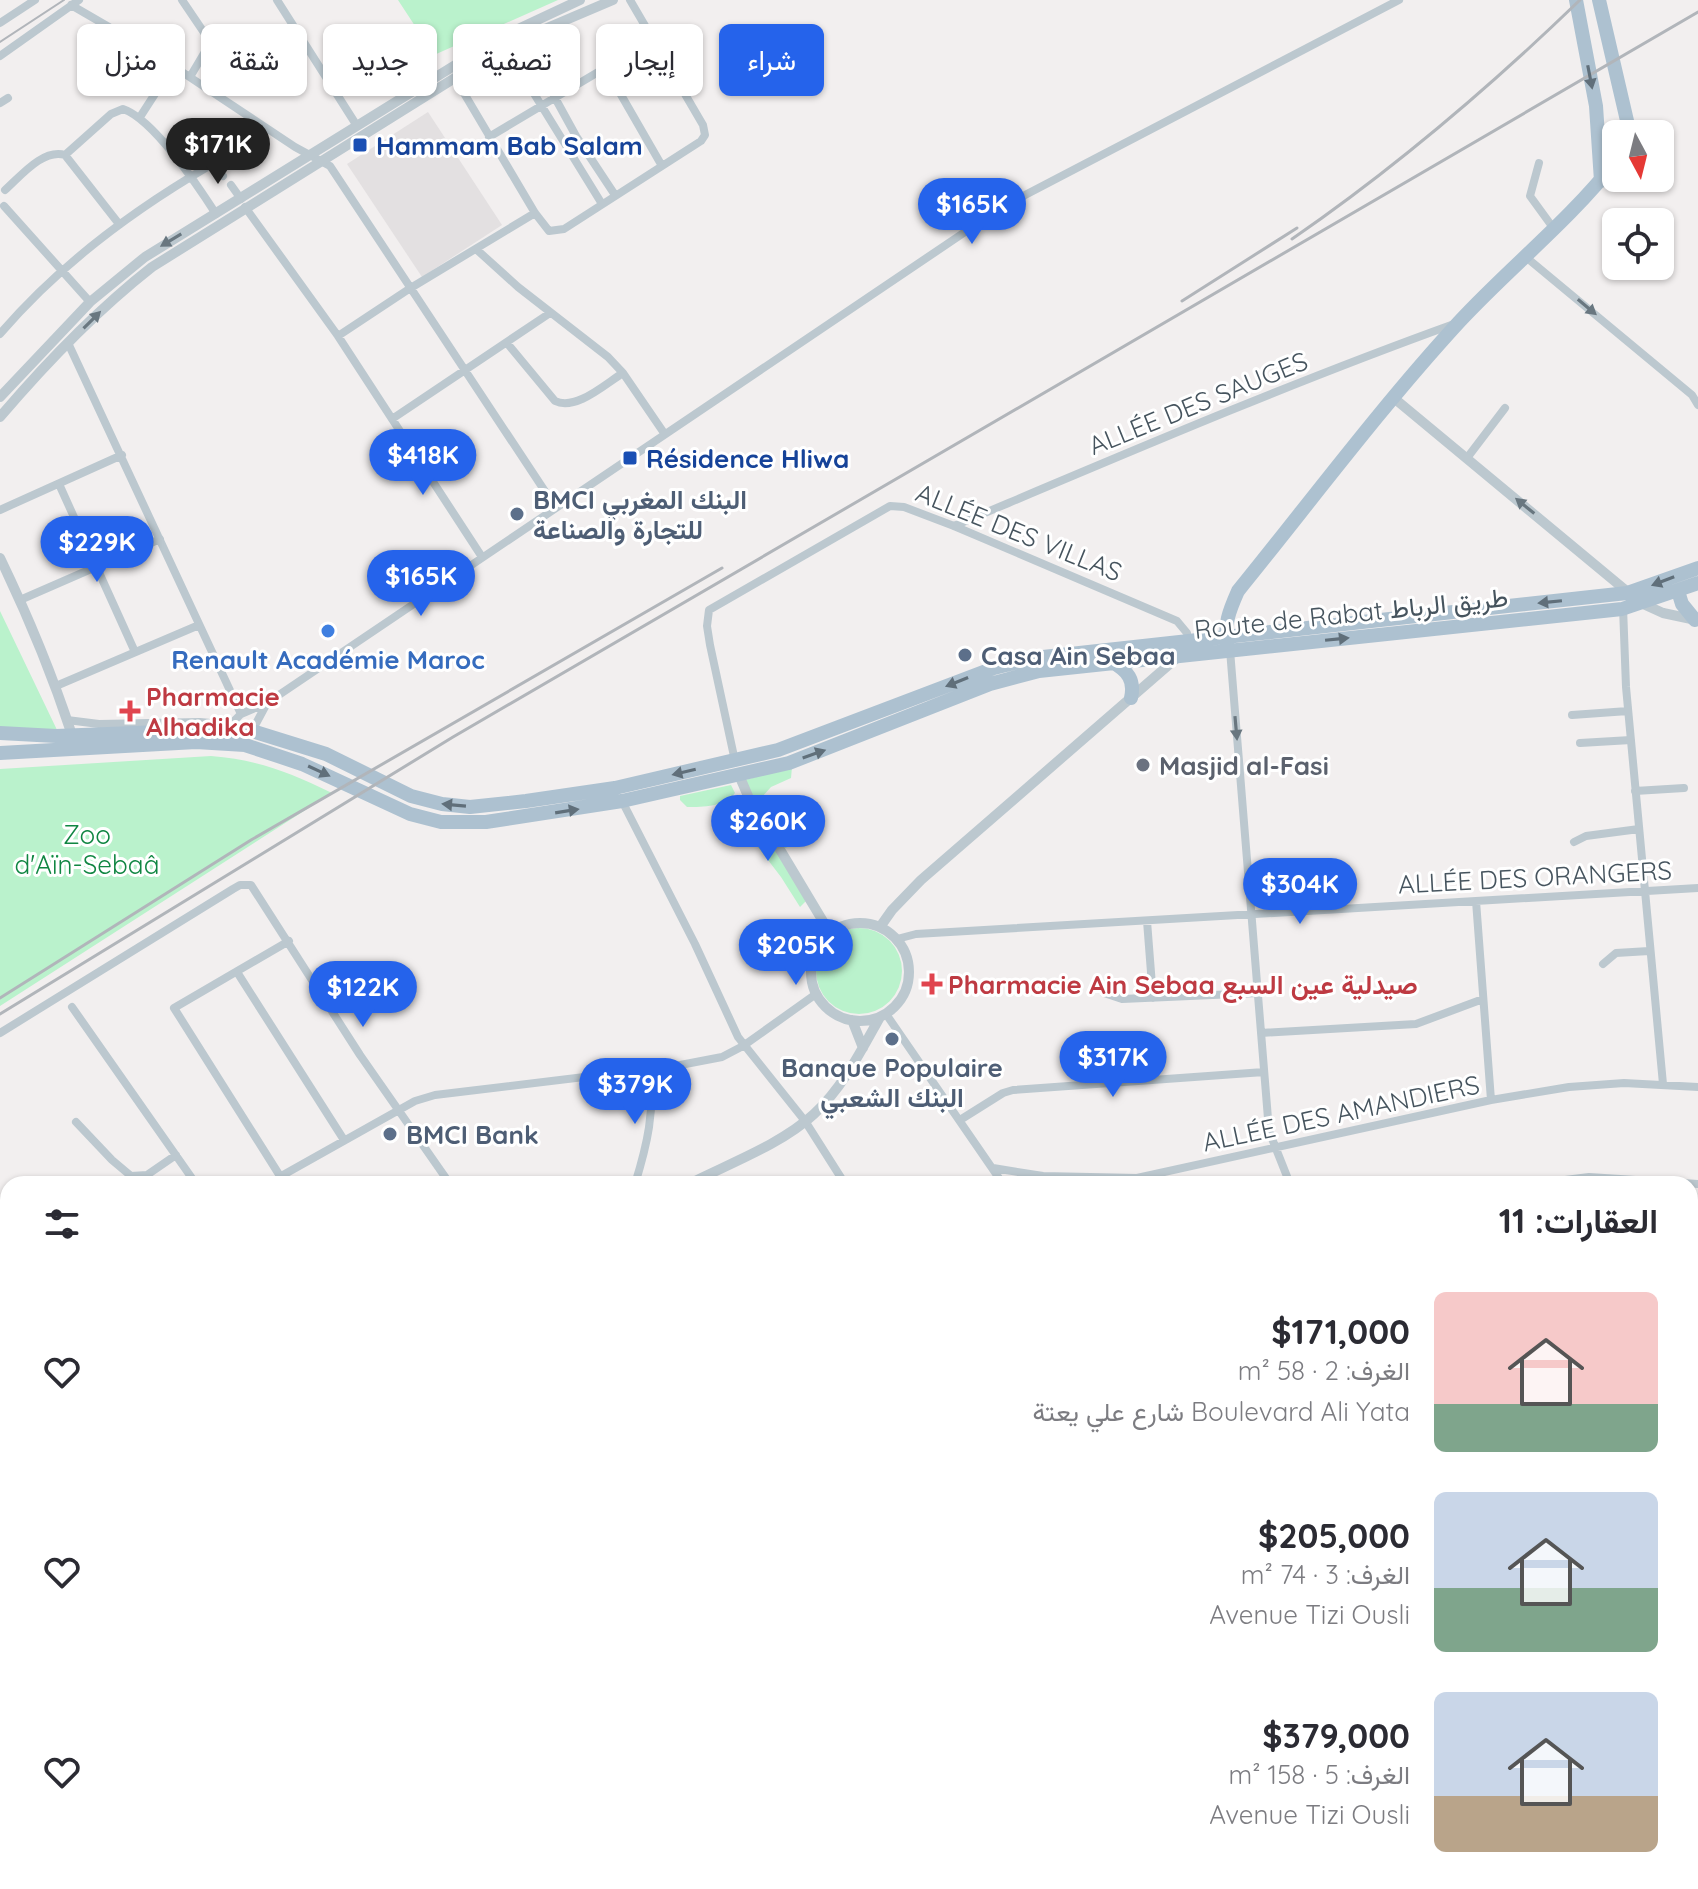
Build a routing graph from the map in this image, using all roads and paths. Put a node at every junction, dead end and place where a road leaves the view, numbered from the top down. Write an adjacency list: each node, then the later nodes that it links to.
1 (35, 0): 11 (street)
2 (182, 0): 20 (street)
3 (277, 0): 31 (street)
4 (580, 0): 13 (street)
5 (613, 0): 14 (street)
6 (630, 0): 15 (street)
7 (1399, 0): 70 (street)
8 (1576, 0): 40 (main road, one-way to 40)
9 (1599, 0): 30 (main road)
10 (75, 3): 12 (street); 16 (street)
11 (0, 23)
12 (108, 24)
13 (526, 24)
14 (557, 24)
15 (643, 24)
16 (0, 56)
17 (453, 71): 31 (street)
18 (596, 72): 27 (street)
19 (185, 74): 20 (street)
20 (190, 77): 34 (street)
21 (453, 79): 35 (street)
22 (154, 96): 29 (street)
23 (465, 96): 32 (street)
24 (535, 96): 28 (street)
25 (622, 96): 37 (street)
26 (684, 96): 37 (street)
27 (555, 97): 28 (street); 43 (street)
28 (541, 105): 32 (street); 45 (street)
29 (140, 117): 33 (street); 39 (street)
30 (1627, 120)
31 (357, 126): 34 (street)
32 (489, 137): 47 (street)
33 (65, 155): 42 (street); 49 (street)
34 (309, 155): 35 (street); 44 (street)
35 (322, 160): 44 (street); 54 (street)
36 (1539, 163): 50 (street)
37 (662, 166): 43 (street)
38 (223, 176): 39 (street)
39 (193, 177): 48 (street); 49 (street)
40 (1601, 181): 50 (main road)
41 (231, 185): 44 (street)
42 (2, 189): 46 (street)
43 (615, 195): 45 (street)
44 (243, 203): 48 (street); 59 (street); 60 (street, one-way to 44)
45 (602, 204): 47 (street)
46 (2, 207): 53 (street)
47 (535, 213): 51 (street)
48 (216, 214): 55 (street, one-way to 55)
49 (119, 224): 53 (street)
50 (1554, 229): 52 (main road)
51 (476, 249): 54 (street); 56 (street)
52 (1527, 258): 57 (main road); 66 (street, one-way to 66)
53 (61, 271): 55 (street); 58 (street)
54 (409, 289): 59 (street); 62 (street)
55 (90, 302): 64 (street)
56 (550, 313): 61 (street); 63 (street)
57 (1459, 322): 65 (main road); 76 (street, ALLÉE DES SAUGES)
58 (2, 327)
59 (338, 336): 69 (street)
60 (68, 343): 68 (street); 71 (street)
61 (507, 343): 62 (street); 63 (street)
62 (465, 372): 69 (street); 74 (street)
63 (623, 373): 70 (street)
64 (0, 397)
65 (1395, 399): 72 (street); 90 (main road)
66 (1698, 405)
67 (1505, 408): 72 (street)
68 (0, 417)
69 (392, 419): 78 (street)
70 (664, 433): 74 (street)
71 (122, 455): 73 (street); 77 (street)
72 (1467, 458): 84 (street, one-way to 72)
73 (59, 484): 75 (street); 80 (street)
74 (556, 508): 78 (street)
75 (0, 510)
76 (954, 526): 91 (street, ALLÉE DES VILLAS); 108 (street, ALLÉE DES VILLAS)
77 (160, 539): 80 (street); 89 (street)
78 (482, 557): 96 (street)
79 (0, 558): 85 (street)
80 (97, 566): 85 (street); 92 (street)
81 (1698, 568): 84 (main road, Route de Rabat طريق الرباط, one-way to 84)
82 (1698, 583): 83 (main road, Route de Rabat طريق الرباط)
83 (1678, 591): 86 (main road, Route de Rabat طريق الرباط); 88 (main road)
84 (1627, 593): 86 (street); 87 (street); 90 (main road, Route de Rabat طريق الرباط, one-way to 90)
85 (20, 600): 94 (street)
86 (1641, 603): 87 (main road, Route de Rabat طريق الرباط); 88 (street)
87 (1622, 609): 90 (main road, Route de Rabat طريق الرباط, one-way to 87); 97 (street)
88 (1696, 620)
89 (199, 625): 92 (street); 98 (street)
90 (1228, 644): 91 (main road, Route de Rabat طريق الرباط); 117 (street, one-way to 117)
91 (1185, 648): 93 (main road, Route de Rabat طريق الرباط); 95 (street); 108 (main road, Route de Rabat طريق الرباط, one-way to 108)
92 (135, 652): 94 (street)
93 (1112, 662): 95 (main road); 108 (main road, Route de Rabat طريق الرباط, one-way to 93)
94 (56, 686): 100 (street)
95 (1131, 698): 119 (street)
96 (267, 703): 98 (street); 102 (street)
97 (1628, 711): 99 (street); 104 (street)
98 (241, 714): 101 (street)
99 (1572, 715)
100 (67, 720): 101 (street); 105 (street)
101 (222, 730): 102 (main road, Route de Rabat طريق الرباط); 105 (main road, Route de Rabat طريق الرباط)
102 (252, 731): 111 (main road, Route de Rabat طريق الرباط, one-way to 102)
103 (0, 735): 105 (main road, Route de Rabat طريق الرباط)
104 (1631, 740): 106 (street); 110 (street)
105 (74, 741): 107 (main road, Route de Rabat طريق الرباط); 111 (main road, Route de Rabat طريق الرباط, one-way to 111)
106 (1580, 743)
107 (0, 750)
108 (737, 768): 111 (main road, Route de Rabat طريق الرباط); 120 (street, ALLÉE DES VILLAS)
109 (1684, 788): 110 (street)
110 (1635, 791): 112 (street)
111 (618, 795): 136 (street)
112 (1639, 829): 113 (street); 115 (street)
113 (1574, 842)
114 (1698, 888): 115 (street, ALLÉE DES ORANGERS)
115 (1645, 891): 116 (street, ALLÉE DES ORANGERS); 123 (street)
116 (1476, 901): 117 (street, ALLÉE DES ORANGERS); 130 (street)
117 (1251, 913): 118 (street, ALLÉE DES ORANGERS); 127 (street)
118 (1147, 921): 121 (street, ALLÉE DES ORANGERS); 129 (street)
119 (880, 927): 120 (street); 121 (street)
120 (830, 933): 128 (street)
121 (897, 939): 132 (street)
122 (289, 941): 125 (street); 134 (street); 143 (street)
123 (1649, 951): 124 (street); 140 (street)
124 (1603, 964)
125 (237, 972): 147 (street); 152 (street)
126 (1104, 993): 129 (street)
127 (1258, 993): 129 (street); 135 (street)
128 (816, 994): 133 (street); 136 (street)
129 (1153, 998)
130 (1483, 999): 135 (street); 142 (street)
131 (72, 1007): 149 (street)
132 (883, 1015): 133 (street); 137 (street); 144 (street)
133 (852, 1020): 137 (street)
134 (0, 1033)
135 (1261, 1033): 139 (street)
136 (743, 1046): 138 (street); 145 (street)
137 (863, 1048): 145 (street)
138 (651, 1069): 143 (street); 154 (street)
139 (1264, 1072): 144 (street); 148 (street)
140 (1663, 1084): 141 (street, ALLÉE DES AMANDIERS); 142 (street, ALLÉE DES AMANDIERS)
141 (1698, 1087)
142 (1491, 1100): 148 (street, ALLÉE DES AMANDIERS)
143 (398, 1109): 147 (street); 153 (street)
144 (960, 1120): 150 (street)
145 (805, 1121): 155 (street); 156 (street)
146 (76, 1122): 149 (street)
147 (344, 1140): 152 (street)
148 (1276, 1149): 159 (street, ALLÉE DES AMANDIERS); 160 (street)
149 (176, 1155): 151 (street)
150 (993, 1168): 157 (street); 158 (street, ALLÉE DES AMANDIERS)
151 (190, 1176)
152 (280, 1176)
153 (444, 1176)
154 (637, 1176)
155 (705, 1176)
156 (840, 1176)
157 (998, 1176)
158 (1043, 1176)
159 (1160, 1176)
160 (1287, 1176)

